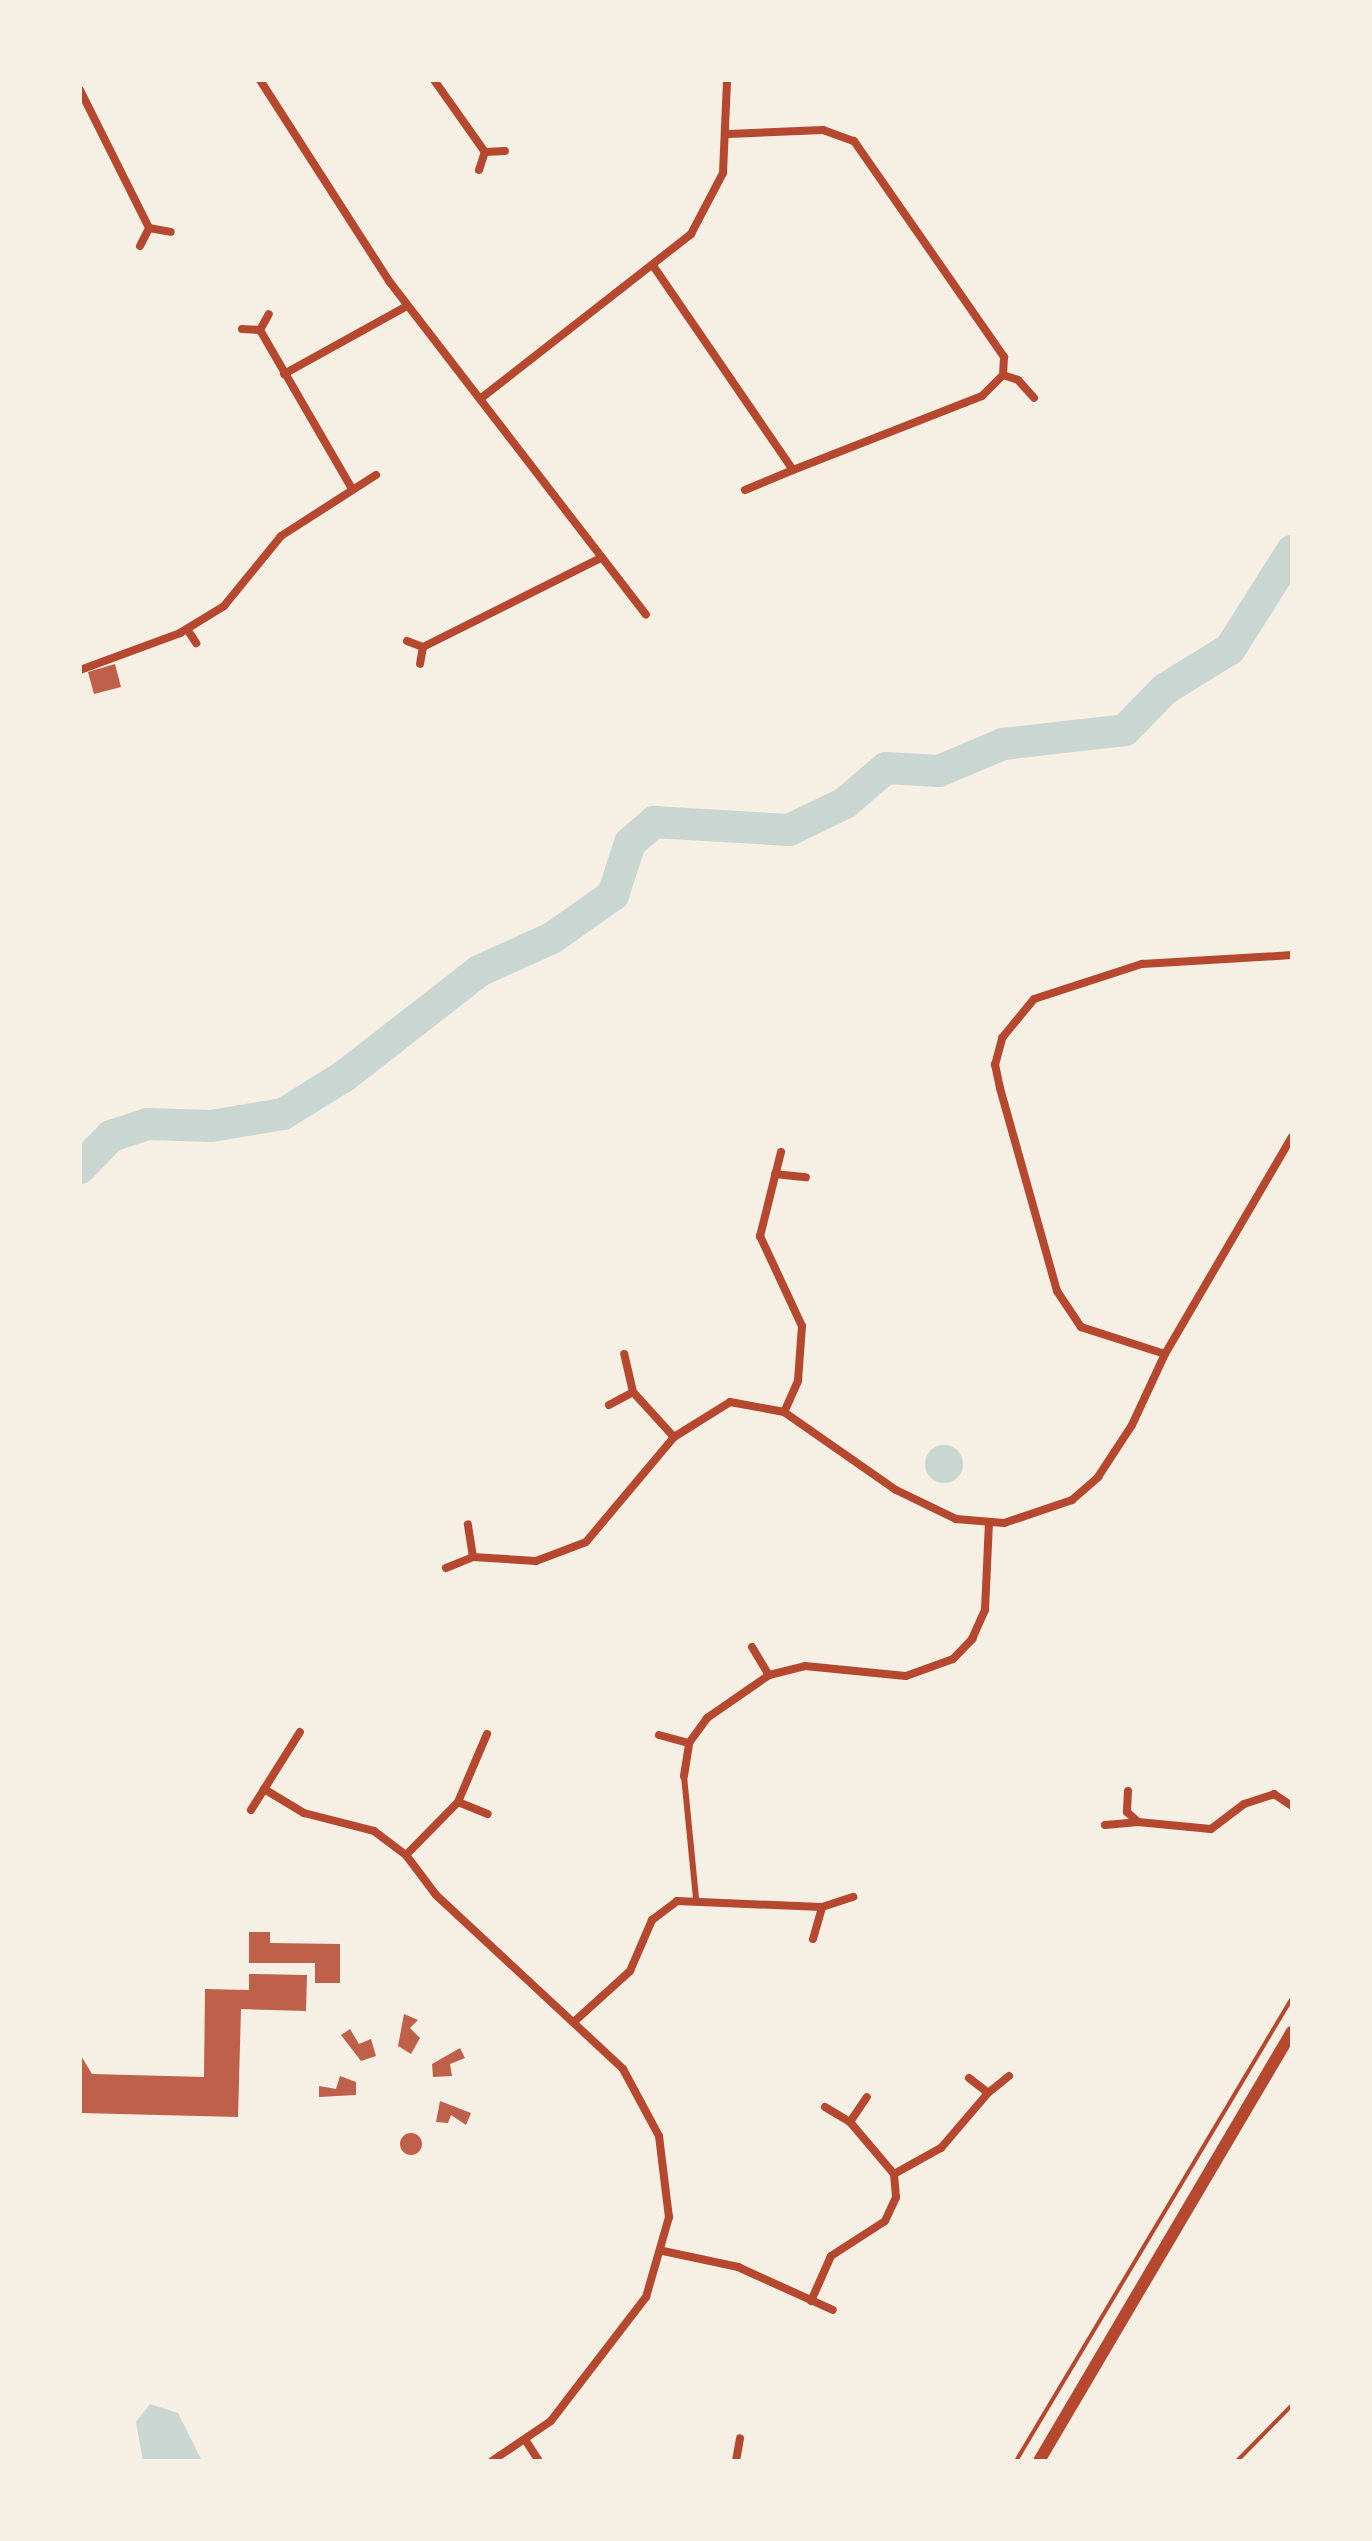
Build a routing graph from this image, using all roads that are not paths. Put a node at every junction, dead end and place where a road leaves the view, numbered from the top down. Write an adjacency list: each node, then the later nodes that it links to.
1 (260, 80): 13 (street)
2 (434, 80): 6 (street)
3 (727, 80): 5 (street)
4 (80, 90): 9 (street)
5 (728, 134): 12 (street); 18 (street)
6 (485, 152): 7 (street); 8 (street)
7 (506, 152)
8 (479, 170)
9 (150, 228): 10 (street); 11 (street)
10 (170, 232)
11 (140, 246)
12 (654, 266): 20 (street); 21 (street)
13 (407, 306): 17 (street); 20 (street)
14 (269, 314): 16 (street)
15 (242, 329): 16 (street)
16 (260, 330): 17 (street)
17 (284, 374): 23 (street)
18 (1002, 375): 19 (street); 21 (street)
19 (1034, 398)
20 (480, 399): 25 (street)
21 (793, 470): 24 (street)
22 (376, 475): 23 (street)
23 (352, 489): 27 (street)
24 (745, 490)
25 (601, 558): 26 (street); 30 (street)
26 (646, 615)
27 (187, 629): 29 (street); 32 (street)
28 (407, 641): 30 (street)
29 (196, 644)
30 (423, 647): 31 (street)
31 (420, 664)
32 (80, 670)
33 (1292, 954): 39 (street)
34 (1292, 1137): 39 (street)
35 (780, 1152): 36 (street)
36 (775, 1174): 37 (street); 42 (street)
37 (806, 1177)
38 (624, 1354): 40 (street)
39 (1165, 1354): 45 (street)
40 (633, 1392): 41 (street); 43 (street)
41 (610, 1405)
42 (784, 1412): 43 (street); 45 (street)
43 (674, 1436): 46 (street)
44 (468, 1524): 46 (street)
45 (989, 1524): 49 (street)
46 (473, 1557): 47 (street)
47 (446, 1568)
48 (752, 1647): 49 (street)
49 (768, 1675): 53 (street)
50 (300, 1732): 55 (street)
51 (487, 1734): 57 (street)
52 (659, 1735): 53 (street)
53 (688, 1742): 54 (street)
54 (684, 1776): 65 (street)
55 (264, 1789): 59 (street); 63 (street)
56 (1128, 1791): 61 (street)
57 (458, 1802): 60 (street); 63 (street)
58 (1292, 1806): 61 (street)
59 (251, 1810)
60 (488, 1814)
61 (1138, 1822): 62 (street)
62 (1105, 1825)
63 (406, 1854): 68 (street)
64 (853, 1896): 66 (street)
65 (696, 1898): 66 (street); 68 (street)
66 (822, 1907): 67 (street)
67 (813, 1938)
68 (576, 2020): 77 (street)
69 (1292, 2032): 85 (main road)
70 (1009, 2076): 72 (street)
71 (969, 2078): 72 (street)
72 (988, 2093): 76 (street)
73 (867, 2098): 75 (street)
74 (825, 2107): 75 (street)
75 (850, 2122): 76 (street)
76 (894, 2174): 78 (street)
77 (663, 2251): 78 (street); 81 (street)
78 (811, 2301): 79 (street)
79 (833, 2310)
80 (740, 2438): 84 (street)
81 (526, 2441): 82 (street); 83 (street)
82 (492, 2461)
83 (539, 2461)
84 (736, 2461)
85 (1039, 2461)

